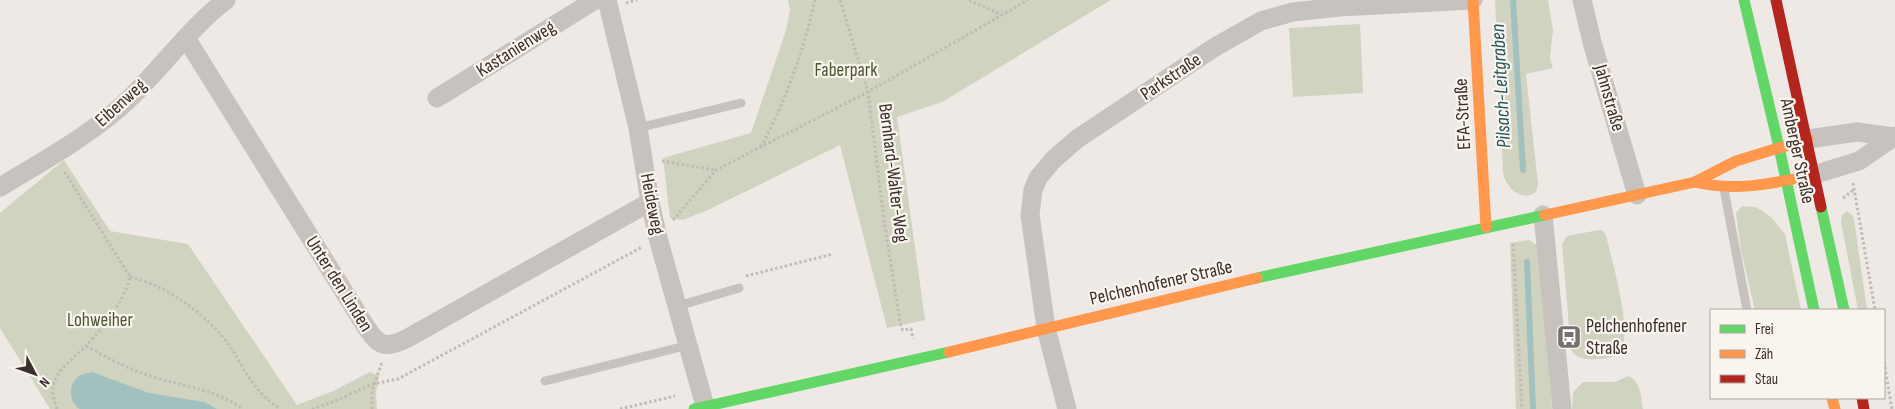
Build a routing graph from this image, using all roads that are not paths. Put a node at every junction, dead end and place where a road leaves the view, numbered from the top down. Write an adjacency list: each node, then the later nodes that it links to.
1 (226, 0): 8 (street, Eibenweg)
2 (595, 0): 9 (street, Kastanienweg)
3 (607, 0): 11 (street, Heideweg)
4 (1473, 0): 23 (main road, EFA-Straße); 29 (street, Parkstraße)
5 (1582, 0): 20 (street, Jahnstraße)
6 (1744, 0): 14 (main road, Amberger Straße)
7 (1776, 0): 13 (main road, Amberger Straße)
8 (186, 38): 18 (street, Eibenweg); 21 (street, Unter den Linden)
9 (437, 98)
10 (741, 103): 11 (lane)
11 (638, 128): 21 (street, Heideweg)
12 (1895, 136): 13 (street); 15 (street)
13 (1808, 139): 14 (main road, Pelchenhofener Straße); 15 (main road, Amberger Straße)
14 (1780, 147): 16 (main road, Amberger Straße); 17 (main road, Pelchenhofener Straße)
15 (1816, 174): 16 (main road, Pelchenhofener Straße); 28 (main road, Amberger Straße)
16 (1786, 181): 19 (main road, Pelchenhofener Straße); 27 (main road, Amberger Straße)
17 (1695, 182): 19 (main road, Pelchenhofener Straße); 20 (main road, Pelchenhofener Straße)
18 (0, 187)
19 (1723, 187): 26 (lane)
20 (1637, 195): 22 (main road, Pelchenhofener Straße)
21 (650, 202): 25 (street, Heideweg)
22 (1543, 215): 23 (main road, Pelchenhofener Straße); 34 (street)
23 (1486, 227): 29 (main road, Pelchenhofener Straße)
24 (739, 288): 25 (lane)
25 (678, 306): 30 (street, Heideweg)
26 (1747, 309)
27 (1814, 309)
28 (1844, 309)
29 (1046, 328): 32 (main road, Pelchenhofener Straße); 33 (street, Parkstraße)
30 (688, 344): 31 (lane); 32 (street, Heideweg)
31 (545, 381)
32 (700, 408)
33 (1067, 409)
34 (1562, 409)

